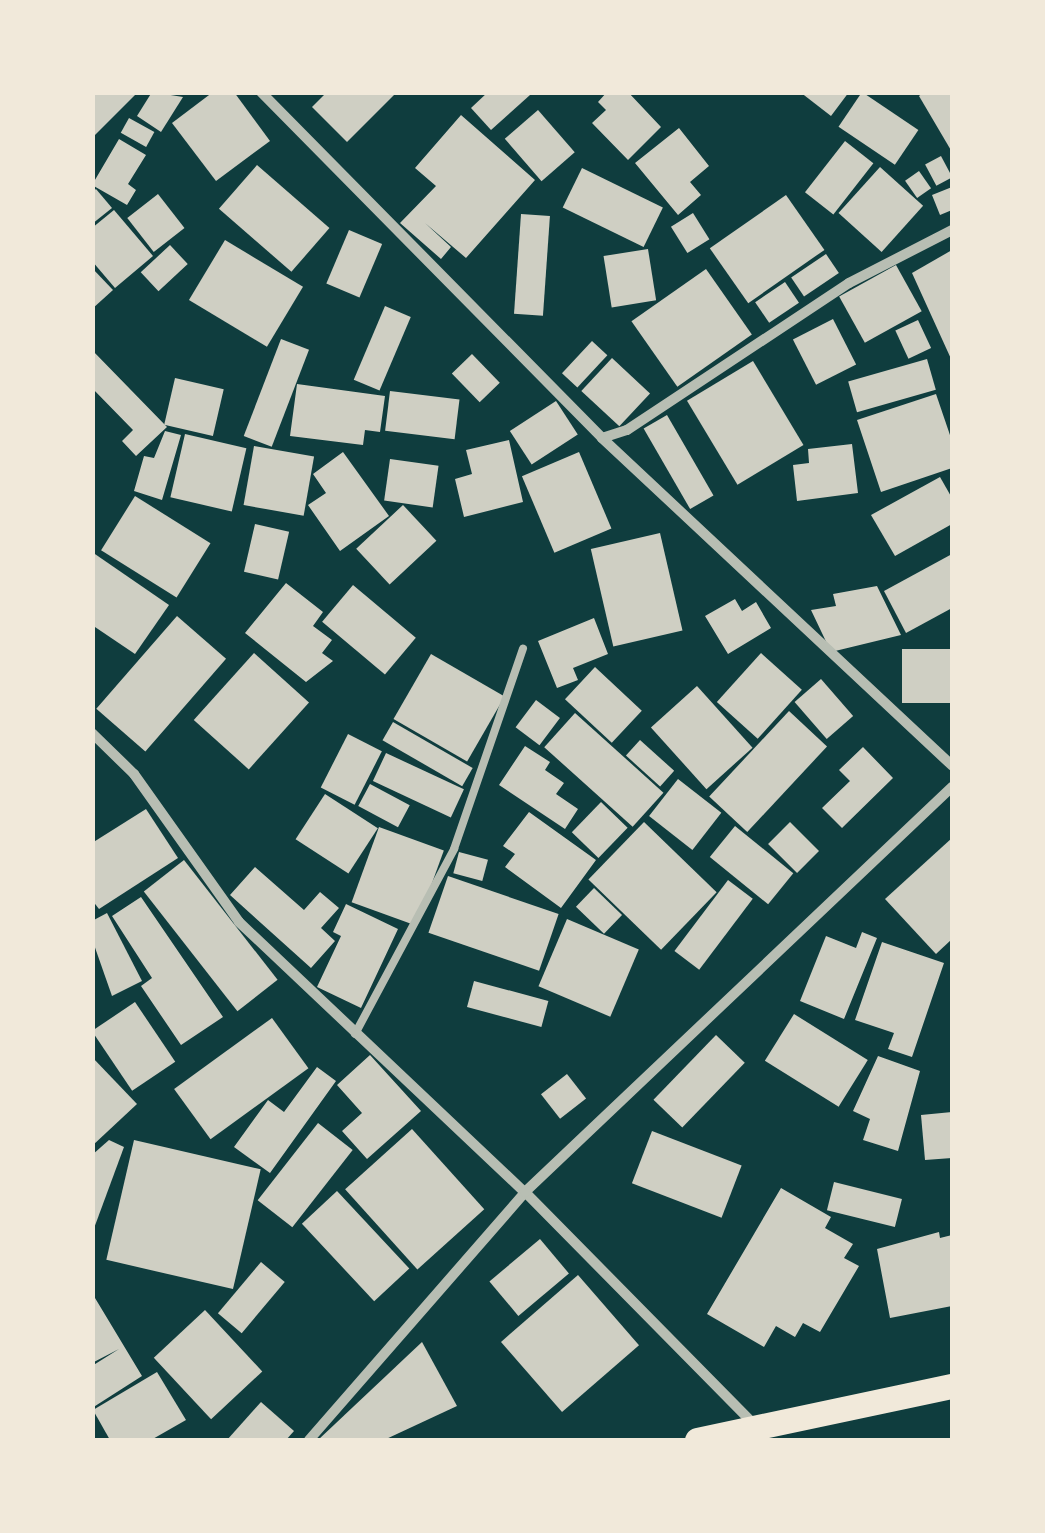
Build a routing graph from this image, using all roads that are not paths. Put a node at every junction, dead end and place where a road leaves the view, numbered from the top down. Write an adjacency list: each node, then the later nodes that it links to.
1 (260, 92): 3 (street)
2 (952, 230): 3 (street)
3 (602, 438): 6 (street)
4 (522, 649): 8 (lane)
5 (92, 733): 8 (street)
6 (952, 766)
7 (952, 786): 9 (street)
8 (355, 1034): 9 (street)
9 (525, 1192): 11 (street); 12 (street)
10 (952, 1386): 11 (main road)
11 (758, 1428): 13 (main road)
12 (309, 1440)
13 (697, 1440)

